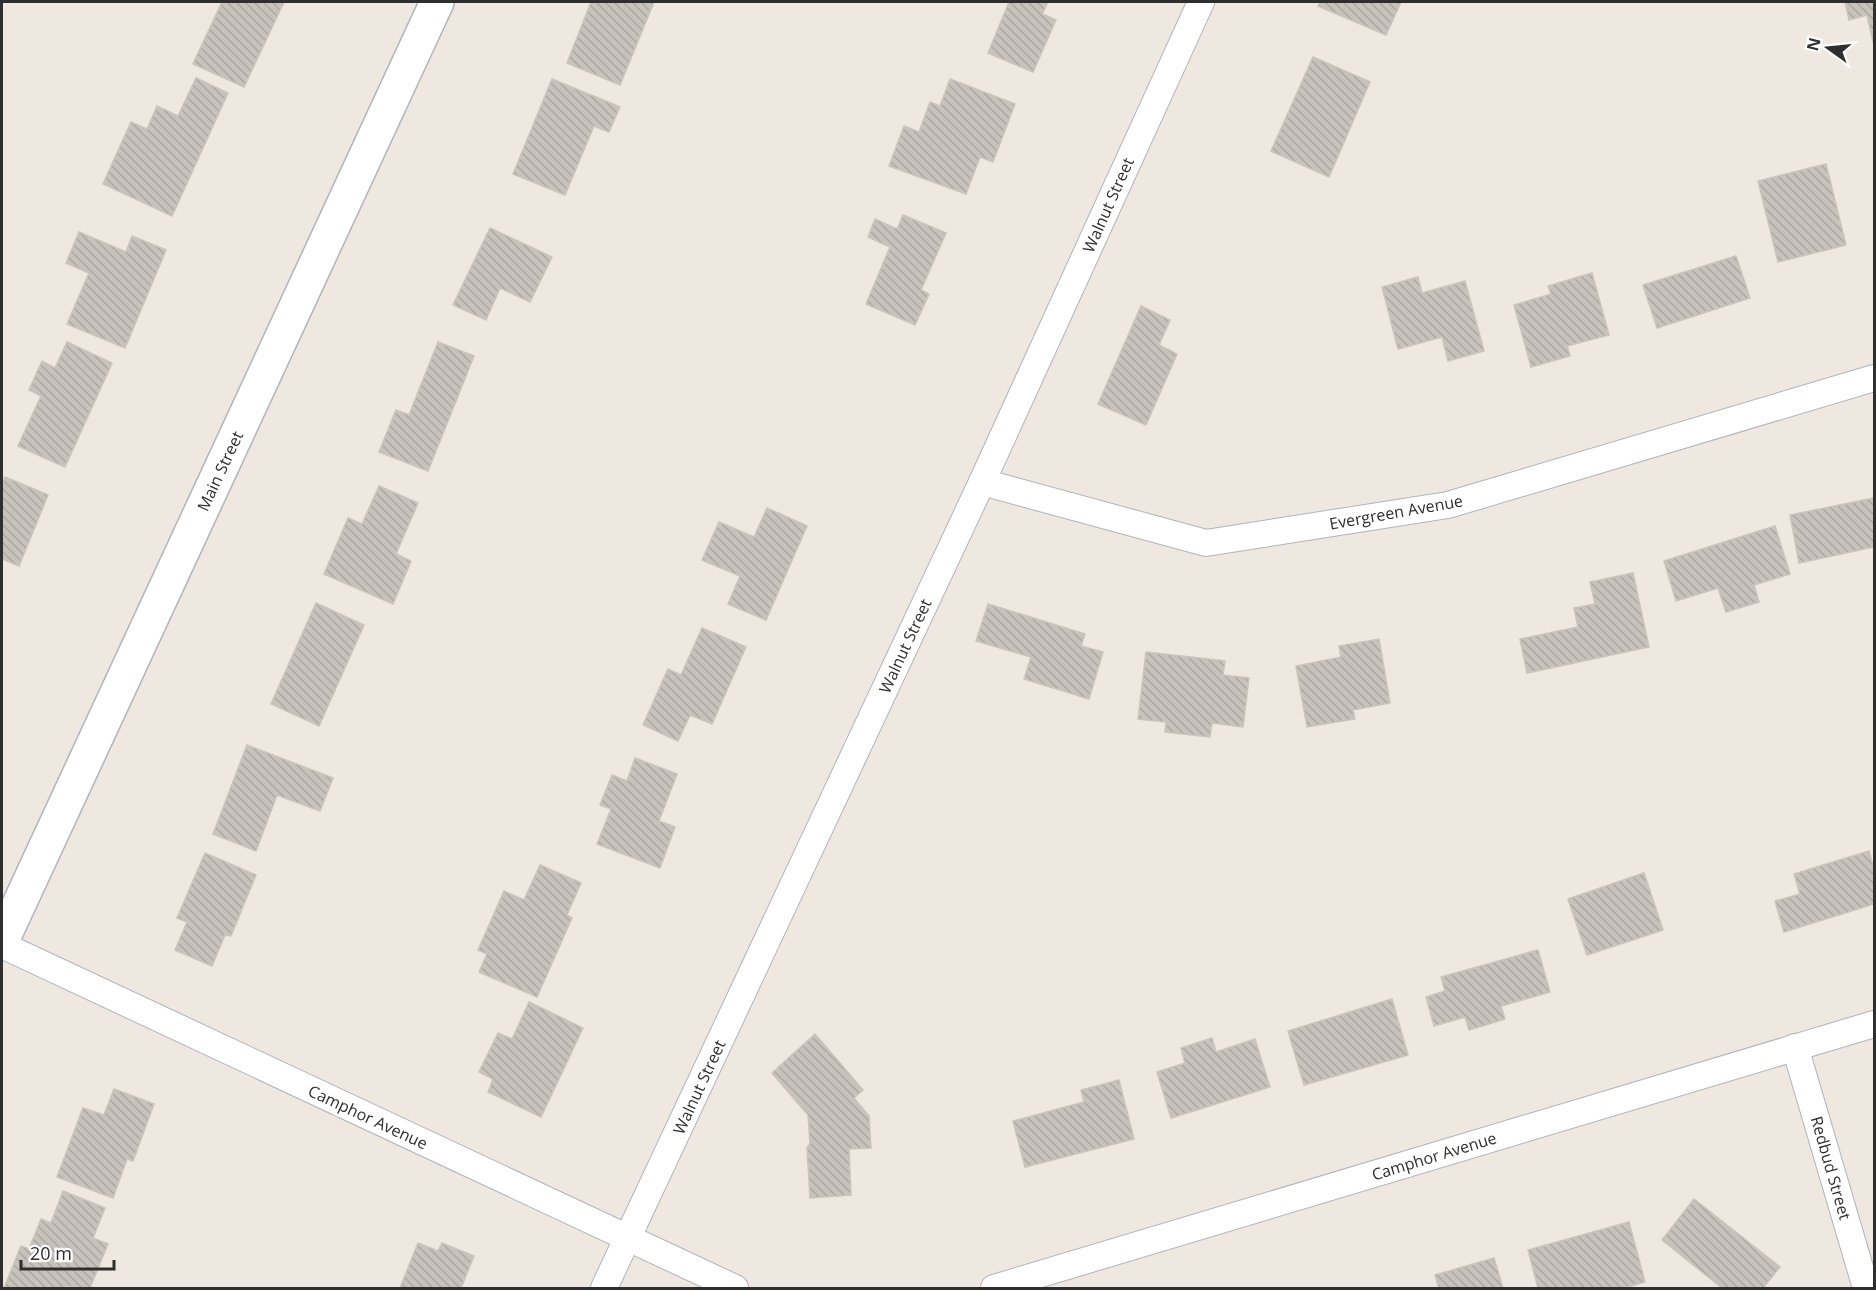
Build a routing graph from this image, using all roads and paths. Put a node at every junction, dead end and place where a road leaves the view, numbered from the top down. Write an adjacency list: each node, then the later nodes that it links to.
1 (438, 2): 5 (main road, Main Street)
2 (1201, 2): 4 (street, Walnut Street)
3 (1875, 378): 4 (street, Evergreen Avenue)
4 (982, 482): 9 (street, Walnut Street)
5 (2, 940)
6 (2, 945): 9 (street, Camphor Avenue)
7 (1875, 1024): 8 (street, Camphor Avenue)
8 (1795, 1047): 12 (street, Camphor Avenue); 13 (street, Redbud Street)
9 (628, 1239): 10 (street, Walnut Street); 11 (street, Camphor Avenue)
10 (604, 1288)
11 (735, 1288)
12 (994, 1288)
13 (1866, 1288)

